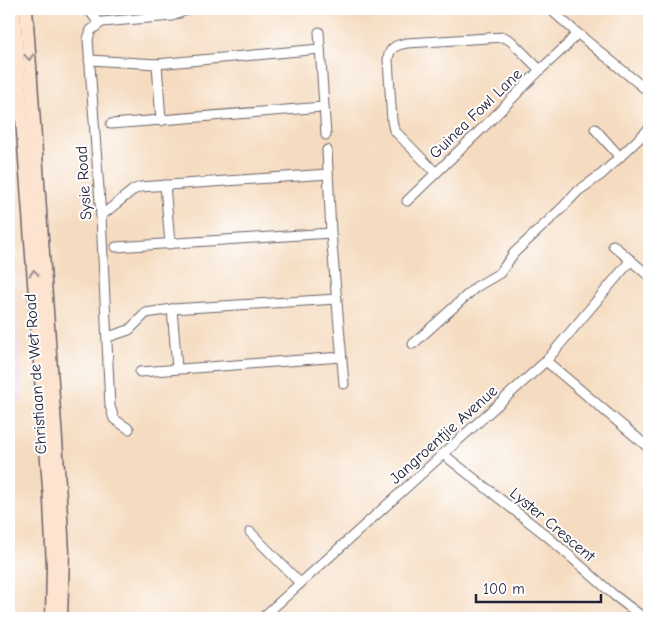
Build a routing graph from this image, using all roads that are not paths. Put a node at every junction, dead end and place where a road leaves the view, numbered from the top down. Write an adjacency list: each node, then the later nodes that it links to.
1 (14, 9): 47 (main road, Christiaan de Wet Road, one-way to 1)
2 (26, 9): 48 (main road, Christiaan de Wet Road, one-way to 48)
3 (88, 9): 6 (street)
4 (189, 9): 6 (street)
5 (550, 9): 8 (street)
6 (99, 23): 10 (street, Sysie Road)
7 (319, 32): 9 (street)
8 (577, 33): 12 (street, Guinea Fowl Lane); 13 (street)
9 (320, 49): 11 (street); 14 (street)
10 (89, 60): 11 (street); 26 (street, Sysie Road)
11 (157, 64): 15 (street)
12 (540, 70): 22 (street, Guinea Fowl Lane); 22 (street, Guinea Fowl Lane)
13 (649, 92)
14 (323, 107): 15 (street); 19 (street)
15 (161, 121): 16 (street)
16 (110, 124)
17 (595, 129): 21 (street)
18 (649, 129): 21 (street)
19 (326, 135)
20 (326, 150): 23 (street)
21 (620, 157): 36 (street)
22 (436, 172): 25 (street)
23 (328, 174): 24 (street); 27 (street)
24 (165, 185): 26 (street); 28 (street)
25 (407, 201)
26 (101, 216): 35 (street, Sysie Road)
27 (331, 233): 28 (street); 33 (street)
28 (170, 244): 30 (street)
29 (613, 245): 31 (street)
30 (116, 248)
31 (631, 260): 32 (street); 38 (street, Jangroentjie Avenue)
32 (649, 276)
33 (337, 298): 34 (street); 37 (street)
34 (172, 310): 35 (street); 39 (street)
35 (108, 337): 42 (street, Sysie Road)
36 (413, 344)
37 (341, 357): 39 (street); 41 (street)
38 (546, 361): 43 (street); 44 (street, Jangroentjie Avenue)
39 (178, 368): 40 (street)
40 (140, 372)
41 (344, 384)
42 (129, 429)
43 (649, 448)
44 (443, 454): 46 (street, Jangroentjie Avenue); 50 (street, Lyster Crescent)
45 (250, 532): 46 (street)
46 (300, 583): 49 (street, Jangroentjie Avenue)
47 (52, 618)
48 (61, 618)
49 (262, 618)
50 (644, 618)

